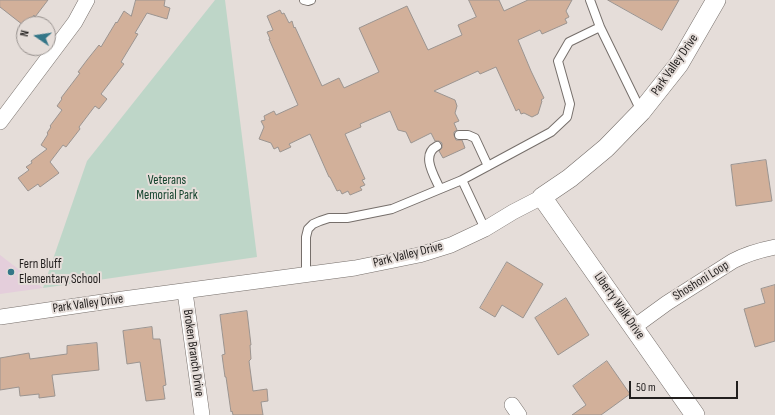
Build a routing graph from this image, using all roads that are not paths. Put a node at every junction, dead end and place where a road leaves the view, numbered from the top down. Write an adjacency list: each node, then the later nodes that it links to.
1 (88, 0): 8 (street)
2 (304, 0): 3 (lane)
3 (311, 0)
4 (590, 0): 6 (lane)
5 (716, 0): 7 (street, Park Valley Drive)
6 (600, 27): 7 (lane); 11 (lane)
7 (641, 112): 14 (street, Park Valley Drive)
8 (0, 122)
9 (459, 135): 11 (lane)
10 (437, 146): 13 (lane)
11 (488, 166): 12 (lane)
12 (462, 180): 13 (lane); 15 (lane)
13 (440, 189): 17 (lane)
14 (542, 197): 15 (street, Park Valley Drive); 20 (street, Liberty Walk Drive)
15 (485, 229): 17 (street, Park Valley Drive)
16 (775, 247): 20 (street, Shoshoni Loop)
17 (306, 275): 18 (street, Park Valley Drive)
18 (184, 292): 19 (street, Park Valley Drive); 21 (street, Broken Branch Drive)
19 (0, 317)
20 (634, 327): 22 (street, Liberty Walk Drive)
21 (202, 415)
22 (695, 415)

